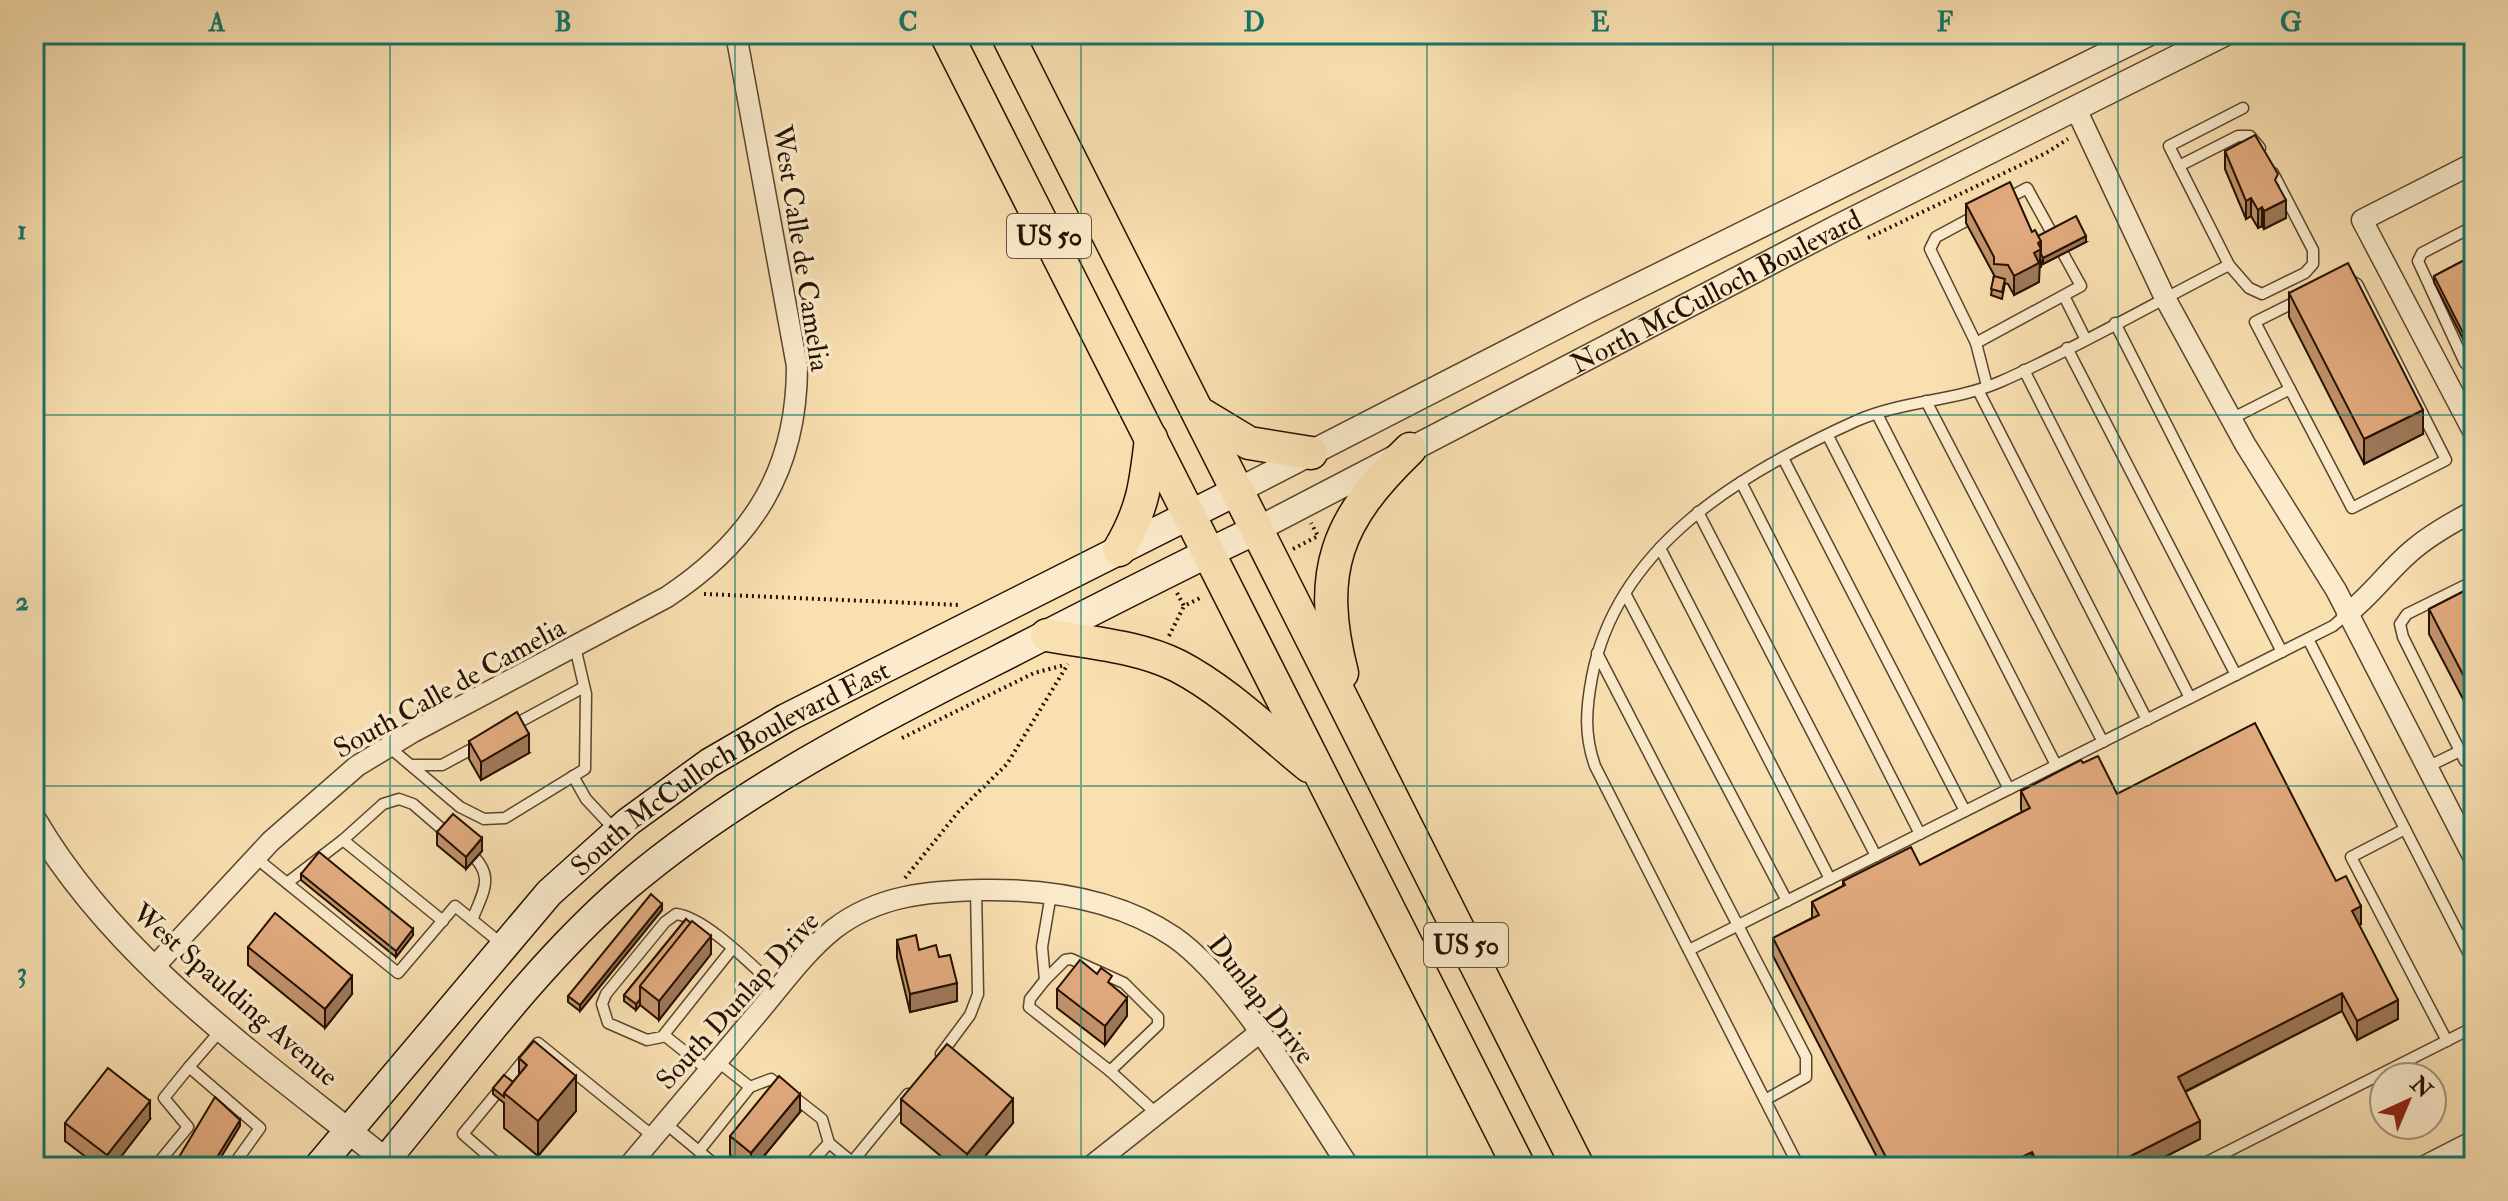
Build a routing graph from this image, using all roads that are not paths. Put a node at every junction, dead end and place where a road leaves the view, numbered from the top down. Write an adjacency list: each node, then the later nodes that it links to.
1 (736, 34): 35 (street, West Calle de Camelia)
2 (946, 34): 31 (highway, US 50)
3 (1007, 34): 26 (highway, US 50)
4 (2148, 34): 6 (street, North McCulloch Boulevard)
5 (2224, 34): 8 (street, North McCulloch Boulevard)
6 (2062, 77): 8 (street); 33 (street, North McCulloch Boulevard)
7 (2243, 108): 11 (lane)
8 (2076, 109): 16 (street); 32 (street, North McCulloch Boulevard)
9 (2263, 154): 11 (lane)
10 (2474, 163): 29 (street)
11 (2179, 166): 14 (lane)
12 (2270, 168): 14 (lane)
13 (2474, 226): 21 (lane)
14 (2229, 265): 16 (lane)
15 (2064, 296): 18 (lane); 19 (lane); 19 (lane)
16 (2165, 298): 17 (lane); 28 (street)
17 (2115, 323): 18 (lane); 51 (lane)
18 (2085, 338): 20 (lane)
19 (1976, 343): 23 (lane)
20 (2067, 348): 22 (lane); 53 (lane)
21 (2474, 369)
22 (2024, 370): 23 (lane); 55 (lane)
23 (1982, 388): 25 (lane); 56 (lane)
24 (2290, 389): 24 (lane); 28 (lane)
25 (1926, 401): 27 (lane); 60 (lane)
26 (1198, 412): 33 (highway); 37 (highway, US 50)
27 (1877, 414): 30 (lane); 65 (lane)
28 (2230, 420): 47 (street)
29 (2474, 433)
30 (1828, 436): 34 (lane); 69 (lane)
31 (1151, 438): 40 (highway, US 50); 43 (highway)
32 (1410, 449): 41 (street, North McCulloch Boulevard); 57 (highway)
33 (1311, 453): 37 (street, North McCulloch Boulevard)
34 (1784, 460): 36 (lane); 70 (lane)
35 (779, 471): 50 (street, South Calle de Camelia)
36 (1741, 482): 39 (lane); 74 (lane)
37 (1237, 491): 40 (main road, South McCulloch Boulevard East); 41 (highway, US 50)
38 (2474, 511): 47 (street)
39 (1698, 512): 42 (lane); 76 (lane)
40 (1188, 515): 43 (main road, South McCulloch Boulevard East); 44 (highway, US 50)
41 (1256, 530): 44 (main road, North McCulloch Boulevard); 57 (highway, US 50)
42 (1660, 548): 46 (lane); 79 (lane)
43 (1119, 550): 73 (main road, South McCulloch Boulevard East)
44 (1207, 553): 48 (main road, South McCulloch Boulevard East); 68 (highway, US 50)
45 (2474, 581): 62 (lane)
46 (1626, 595): 52 (lane); 83 (lane)
47 (2347, 614): 49 (lane); 66 (street)
48 (1047, 635): 68 (highway); 112 (main road, South McCulloch Boulevard East)
49 (2308, 639): 51 (lane); 72 (lane)
50 (575, 647): 54 (lane); 61 (street, South Calle de Camelia)
51 (2282, 652): 53 (lane)
52 (1597, 653): 86 (lane); 89 (lane)
53 (2236, 675): 55 (lane)
54 (584, 687): 58 (lane); 67 (lane)
55 (2190, 698): 56 (lane)
56 (2147, 720): 60 (lane)
57 (1355, 722): 124 (highway, US 50)
58 (503, 732)
59 (491, 739): 64 (lane)
60 (2103, 742): 65 (lane)
61 (388, 746): 64 (lane); 77 (street, South Calle de Camelia)
62 (2460, 751): 63 (lane); 66 (lane)
63 (2474, 756)
64 (411, 765): 67 (lane)
65 (2056, 765): 69 (lane)
66 (2427, 767): 78 (street)
67 (573, 776): 73 (lane)
68 (1321, 776): 123 (highway, US 50)
69 (2009, 789): 70 (lane)
70 (1965, 811): 74 (lane)
71 (34, 820): 91 (street, West Spaulding Avenue)
72 (2405, 829): 90 (lane); 98 (lane)
73 (616, 832): 87 (main road, South McCulloch Boulevard East)
74 (1920, 834): 76 (lane)
75 (343, 840): 80 (lane); 84 (lane); 85 (lane)
76 (1876, 856): 79 (lane)
77 (256, 858): 80 (lane); 91 (street, South Calle de Camelia)
78 (2474, 858)
79 (1830, 879): 83 (lane)
80 (287, 883): 85 (lane)
81 (976, 890): 82 (street, South Dunlap Drive); 93 (street, South Dunlap Drive); 99 (lane)
82 (1051, 894): 92 (lane); 96 (street, Dunlap Drive)
83 (1787, 901): 86 (lane)
84 (472, 920): 85 (lane); 87 (lane)
85 (443, 921)
86 (1739, 925): 89 (lane); 105 (lane)
87 (503, 945): 108 (main road, South McCulloch Boulevard East)
88 (732, 949): 93 (lane); 97 (lane); 97 (lane)
89 (1689, 950): 105 (lane)
90 (2474, 964)
91 (153, 968): 95 (street, West Spaulding Avenue)
92 (1045, 980): 102 (lane); 102 (lane)
93 (778, 989): 100 (street, South Dunlap Drive)
94 (2474, 1027): 98 (lane)
95 (223, 1028): 101 (lane); 108 (street, West Spaulding Avenue)
96 (1259, 1033): 106 (street); 122 (street, Dunlap Drive)
97 (664, 1035): 100 (lane)
98 (2447, 1041): 126 (lane)
99 (935, 1061)
100 (713, 1066): 104 (lane); 107 (street, South Dunlap Drive)
101 (189, 1067): 114 (lane); 115 (lane)
102 (1110, 1071): 106 (lane)
103 (917, 1084): 113 (lane)
104 (750, 1087): 110 (lane); 111 (lane)
105 (1765, 1100): 125 (lane)
106 (1156, 1113): 121 (street)
107 (660, 1130): 111 (lane); 117 (lane); 118 (street, South Dunlap Drive)
108 (349, 1131): 112 (street, West Spaulding Avenue); 116 (main road, South McCulloch Boulevard East)
109 (2474, 1141): 127 (street)
110 (829, 1143): 113 (lane); 120 (lane)
111 (699, 1151): 119 (lane)
112 (386, 1165)
113 (850, 1165)
114 (155, 1167)
115 (232, 1167)
116 (318, 1167)
117 (501, 1167)
118 (628, 1167)
119 (718, 1167)
120 (807, 1167)
121 (1090, 1167)
122 (1349, 1167)
123 (1519, 1167)
124 (1578, 1167)
125 (1799, 1167)
126 (2197, 1167)
127 (2423, 1167)

